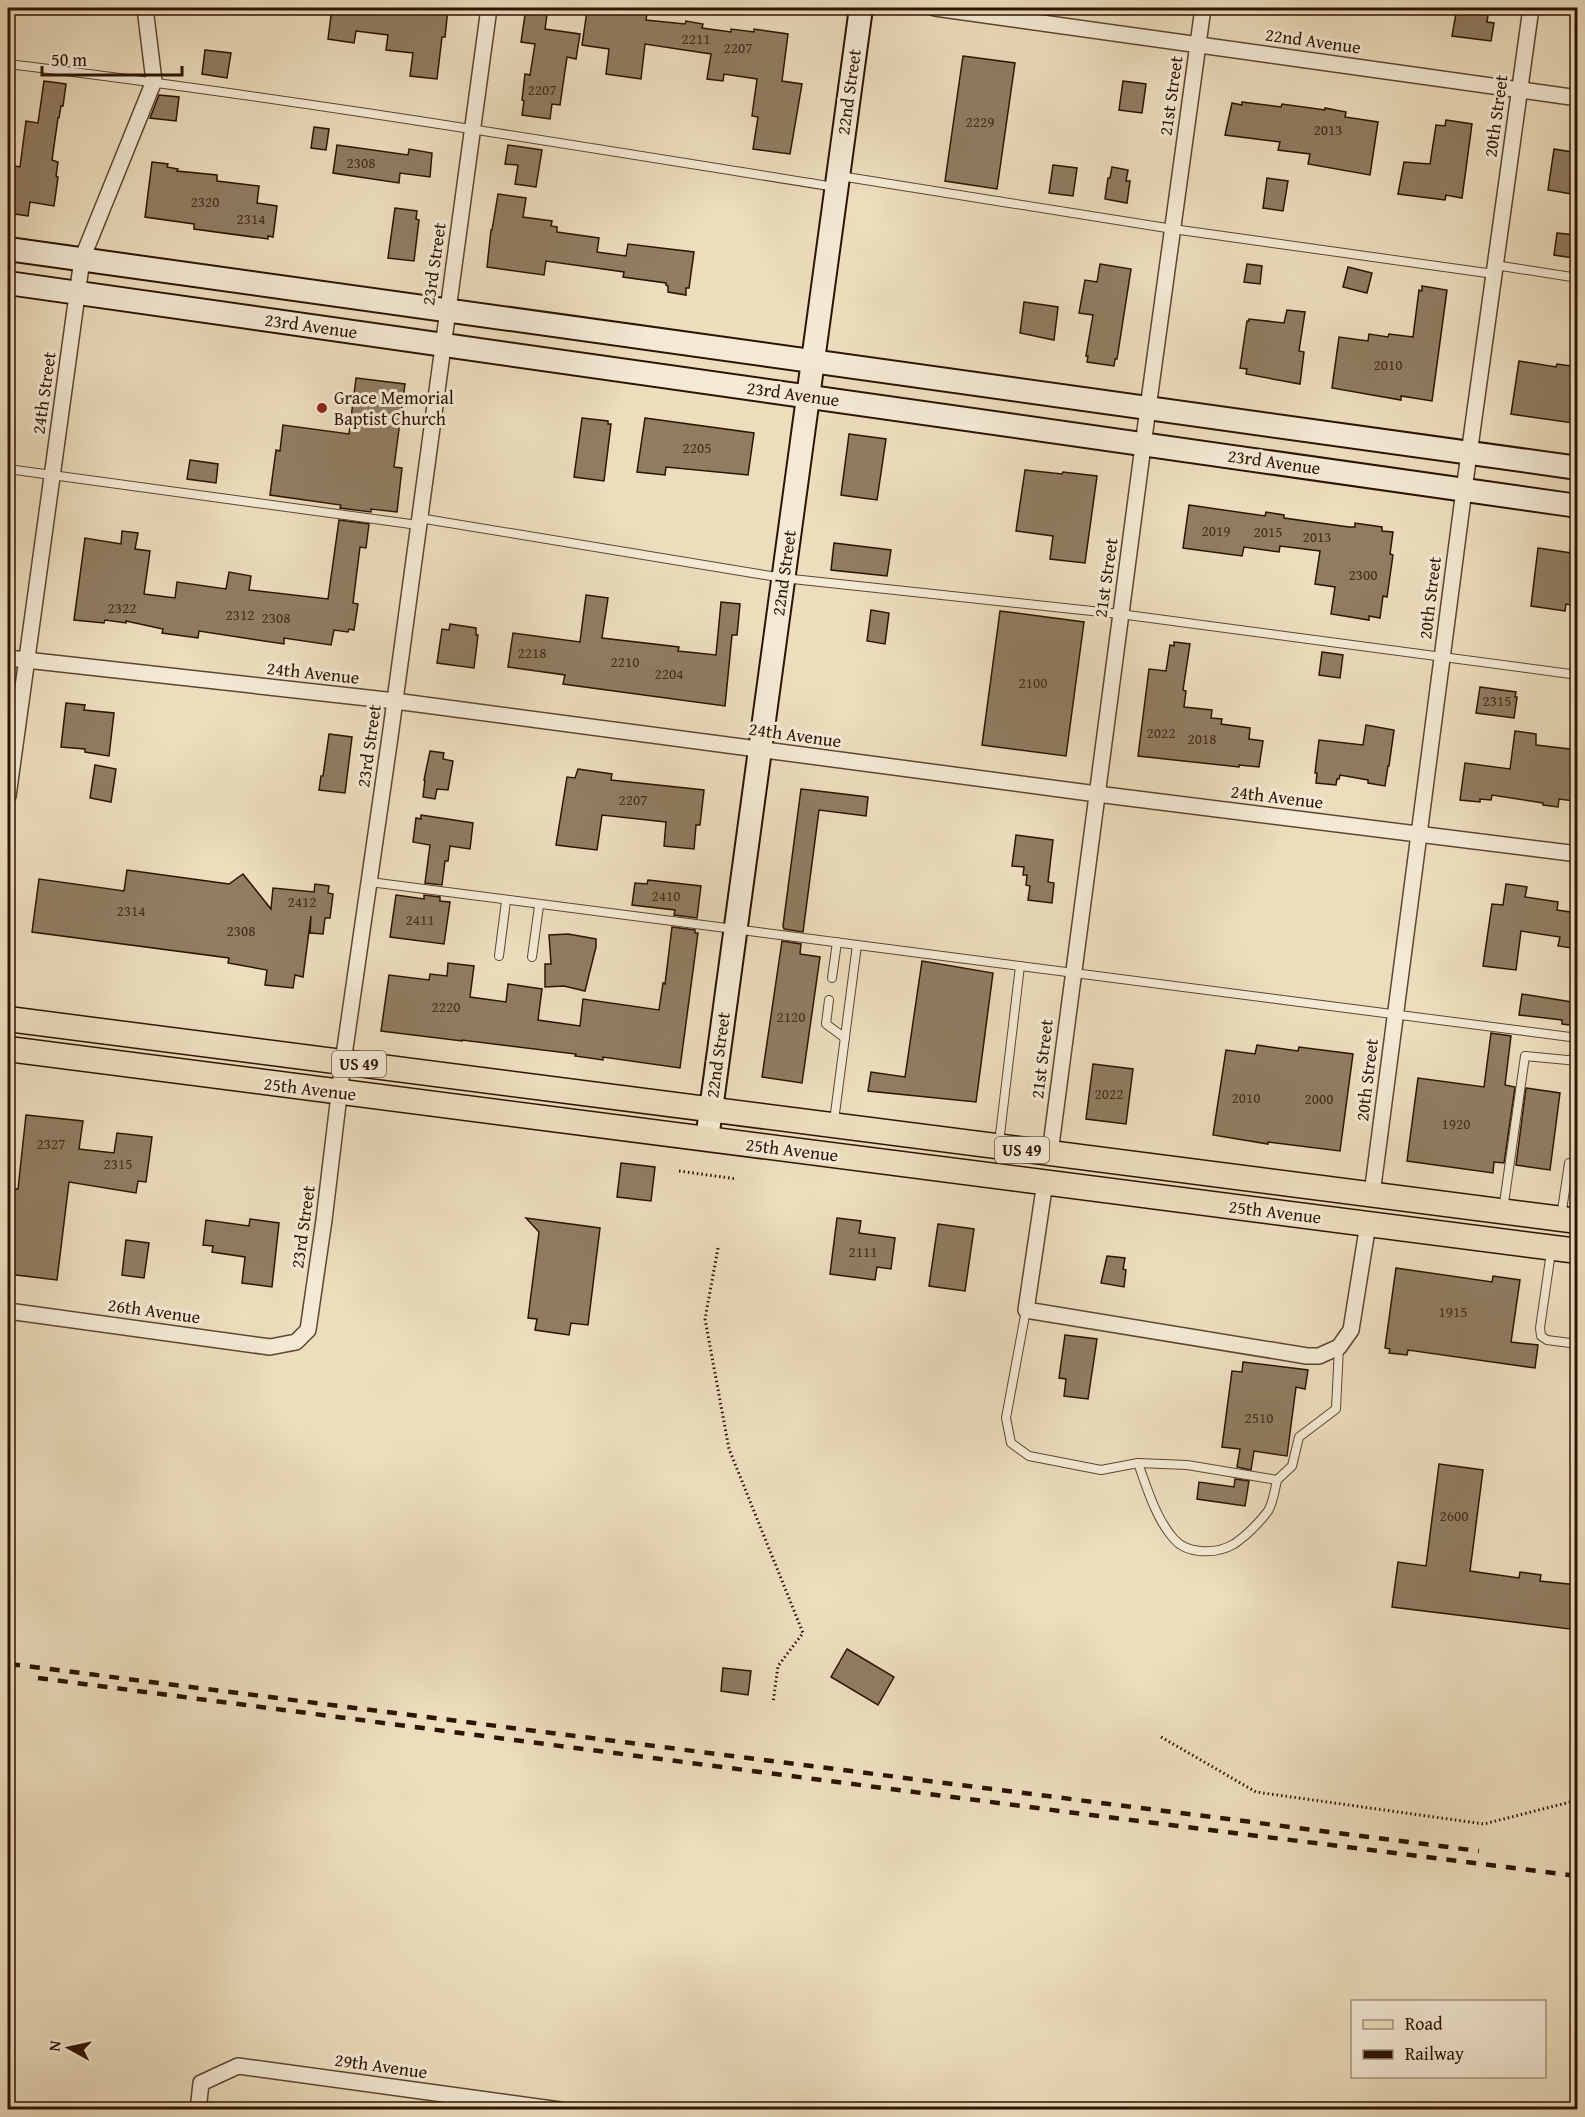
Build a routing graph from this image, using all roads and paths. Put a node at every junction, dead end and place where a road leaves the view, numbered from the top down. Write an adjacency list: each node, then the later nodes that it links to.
1 (145, 8): 9 (street, 24th Street)
2 (489, 8): 12 (street, 23rd Street)
3 (861, 8): 13 (street, 22nd Street)
4 (935, 8): 7 (street, 22nd Avenue)
5 (1203, 8): 7 (street, 21st Street)
6 (1531, 8): 10 (street, 20th Street)
7 (1198, 44): 10 (street, 22nd Avenue); 14 (street, 21st Street)
8 (8, 63): 9 (lane)
9 (154, 81): 12 (lane); 16 (street, 24th Street)
10 (1520, 90): 11 (street, 22nd Avenue); 17 (street, 20th Street)
11 (1578, 98)
12 (473, 129): 13 (lane); 21 (street, 23rd Street)
13 (837, 181): 14 (lane); 23 (street, 22nd Street)
14 (1173, 229): 17 (lane); 25 (street, 21st Street)
15 (8, 249): 16 (street, 23rd Avenue)
16 (82, 259): 20 (street, 24th Street); 21 (street, 23rd Avenue)
17 (1494, 270): 18 (lane); 27 (street, 20th Street)
18 (1578, 278)
19 (8, 283): 20 (street, 23rd Avenue)
20 (78, 293): 22 (street, 23rd Avenue); 30 (street, 24th Street)
21 (447, 310): 22 (street, 23rd Street); 23 (street, 23rd Avenue)
22 (443, 345): 24 (street, 23rd Avenue); 33 (street, 23rd Street)
23 (813, 362): 24 (street, 22nd Street); 25 (street, 23rd Avenue)
24 (808, 396): 26 (street, 23rd Avenue); 34 (street, 22nd Street)
25 (1148, 408): 26 (street, 21st Street); 27 (street, 23rd Avenue)
26 (1143, 443): 31 (street, 23rd Avenue); 35 (street, 21st Street)
27 (1469, 454): 28 (street, 23rd Avenue); 31 (street, 20th Street)
28 (1578, 468)
29 (8, 469): 30 (lane)
30 (52, 475): 33 (lane); 38 (street, 24th Street)
31 (1464, 490): 32 (street, 23rd Avenue); 36 (street, 20th Street)
32 (1578, 506)
33 (419, 522): 34 (lane); 40 (street, 23rd Street)
34 (783, 578): 35 (lane); 41 (street, 22nd Street)
35 (1120, 614): 36 (lane); 42 (street, 21st Street)
36 (1442, 656): 39 (lane); 44 (street, 20th Street)
37 (8, 658): 38 (street, 24th Avenue)
38 (27, 660): 40 (street, 24th Avenue); 43 (street, 24th Street)
39 (1578, 675)
40 (394, 701): 41 (street, 24th Avenue); 46 (street, 23rd Street)
41 (760, 750): 42 (street, 24th Avenue); 49 (street, 22nd Street)
42 (1097, 794): 44 (street, 24th Avenue); 55 (street, 21st Street)
43 (8, 796)
44 (1418, 834): 45 (street, 24th Avenue); 58 (street, 20th Street)
45 (1578, 854)
46 (370, 882): 47 (lane); 63 (street, 23rd Street)
47 (506, 901): 48 (lane); 52 (lane)
48 (539, 906): 49 (lane); 53 (lane)
49 (735, 929): 50 (lane); 66 (street, 22nd Street)
50 (837, 942): 51 (lane); 56 (lane)
51 (857, 945): 54 (lane); 60 (lane)
52 (499, 956)
53 (532, 957)
54 (1020, 966): 55 (lane); 69 (lane)
55 (1073, 972): 58 (lane); 70 (street, 21st Street)
56 (832, 978)
57 (829, 1000): 60 (lane)
58 (1395, 1015): 61 (lane); 75 (street, 20th Street)
59 (8, 1019): 63 (main road, 25th Avenue / US 49)
60 (845, 1038): 67 (lane)
61 (1578, 1038)
62 (8, 1049): 65 (main road, 25th Avenue / US 49)
63 (343, 1062): 65 (street, 23rd Street); 66 (main road, 25th Avenue / US 49)
64 (1578, 1062): 76 (lane)
65 (339, 1093): 68 (main road, 25th Avenue / US 49); 84 (street, 23rd Street)
66 (710, 1109): 67 (main road, 25th Avenue / US 49); 68 (street, 22nd Street)
67 (833, 1125): 69 (main road, 25th Avenue / US 49)
68 (707, 1139): 74 (main road, 25th Avenue / US 49)
69 (999, 1147): 70 (main road, 25th Avenue / US 49)
70 (1050, 1153): 75 (main road, 25th Avenue / US 49)
71 (1578, 1164): 77 (lane)
72 (679, 1171): 73 (path)
73 (737, 1179)
74 (1045, 1182): 78 (main road, 25th Avenue / US 49); 82 (street)
75 (1372, 1194): 76 (main road, 25th Avenue / US 49)
76 (1503, 1211): 77 (main road, 25th Avenue / US 49)
77 (1569, 1220)
78 (1368, 1224): 79 (main road, 25th Avenue / US 49); 86 (street)
79 (1552, 1247): 81 (main road, 25th Avenue / US 49); 85 (lane)
80 (718, 1248): 89 (path)
81 (1578, 1251)
82 (1026, 1310): 86 (street); 87 (lane)
83 (8, 1311): 84 (street, 26th Avenue)
84 (296, 1342)
85 (1578, 1344)
86 (1339, 1347): 88 (lane)
87 (1138, 1463): 88 (lane); 88 (lane)
88 (1277, 1480)
89 (773, 1703)
90 (1161, 1737): 91 (path)
91 (1578, 1800)
92 (541, 2108): 93 (street, 29th Avenue); 94 (street, 29th Avenue)
93 (198, 2109)
94 (560, 2109)

